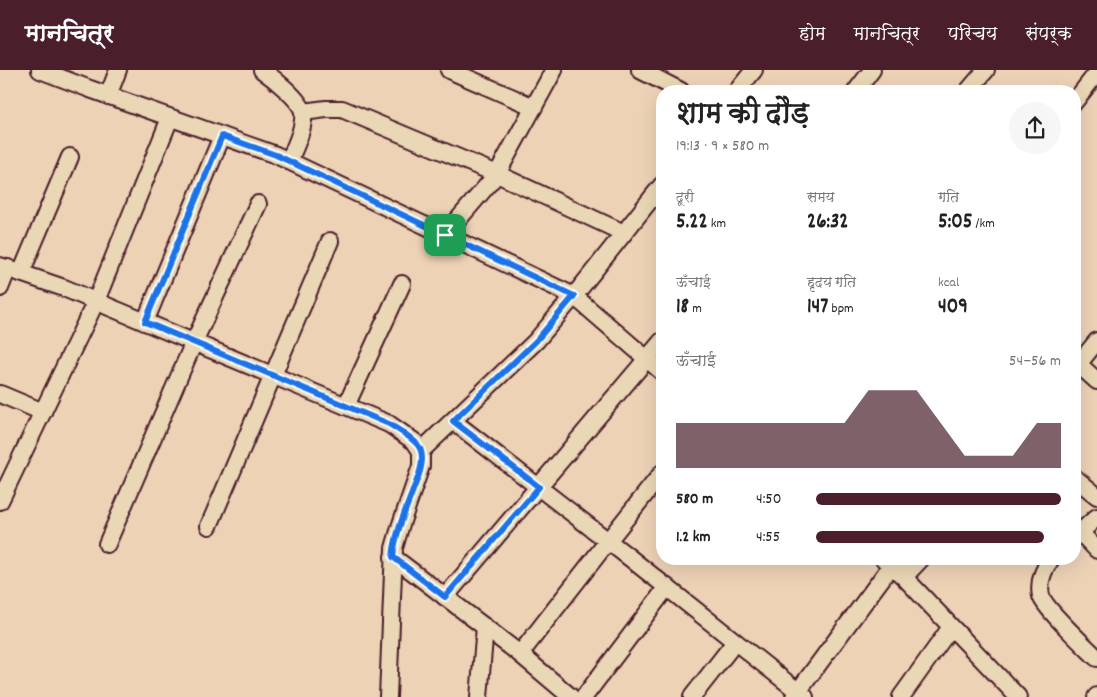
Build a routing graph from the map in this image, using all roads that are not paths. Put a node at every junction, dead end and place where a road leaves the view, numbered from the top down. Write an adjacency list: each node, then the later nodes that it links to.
1 (40, 70): 16 (street)
2 (118, 70): 16 (street)
3 (262, 70): 18 (street)
4 (449, 70): 17 (street)
5 (554, 70): 17 (street)
6 (640, 70): 11 (street)
7 (754, 70): 12 (street)
8 (872, 70): 13 (street)
9 (986, 70): 14 (street)
10 (1097, 73): 15 (street)
11 (669, 85)
12 (742, 85)
13 (861, 85)
14 (973, 85)
15 (1081, 93)
16 (108, 96): 19 (street)
17 (534, 107): 23 (street)
18 (303, 112): 22 (street); 23 (street)
19 (170, 118): 20 (street); 33 (street)
20 (222, 136): 22 (street); 34 (street)
21 (70, 157): 29 (street)
22 (290, 161): 27 (street)
23 (497, 174): 26 (street); 27 (street)
24 (656, 192): 26 (street)
25 (258, 204): 36 (street)
26 (624, 233): 32 (street)
27 (445, 235): 32 (street)
28 (330, 241): 42 (street)
29 (10, 269): 31 (street); 33 (street)
30 (402, 284): 45 (street)
31 (0, 288)
32 (574, 296): 39 (street); 47 (street)
33 (96, 301): 34 (street); 46 (street)
34 (145, 322): 36 (street)
35 (1097, 340): 38 (street)
36 (194, 342): 42 (street); 59 (street)
37 (656, 348): 39 (street)
38 (1081, 358)
39 (647, 359): 40 (street); 51 (street)
40 (656, 367)
41 (1081, 368): 43 (street)
42 (273, 375): 45 (street); 55 (street)
43 (1097, 381)
44 (0, 394): 46 (street)
45 (346, 406): 48 (street)
46 (43, 412): 53 (street)
47 (453, 421): 48 (street); 51 (street)
48 (421, 451): 61 (street)
49 (656, 481): 58 (street)
50 (1081, 483): 52 (street)
51 (539, 487): 58 (street); 65 (street)
52 (1097, 496)
53 (0, 501)
54 (1097, 517): 56 (street)
55 (209, 526)
56 (1081, 531)
57 (1081, 537): 60 (street)
58 (608, 541): 64 (street); 69 (street)
59 (107, 544)
60 (1097, 550)
61 (393, 557): 65 (street); 73 (street)
62 (1047, 565): 70 (street)
63 (893, 567): 67 (street); 71 (street)
64 (666, 587): 68 (street); 76 (street)
65 (445, 597): 66 (street)
66 (485, 627): 69 (street); 74 (street)
67 (951, 627): 72 (street); 78 (street)
68 (735, 642): 71 (street); 77 (street)
69 (520, 654): 75 (street)
70 (1097, 658)
71 (799, 695)
72 (905, 695)
73 (388, 697)
74 (479, 697)
75 (571, 697)
76 (584, 697)
77 (692, 697)
78 (1018, 697)

